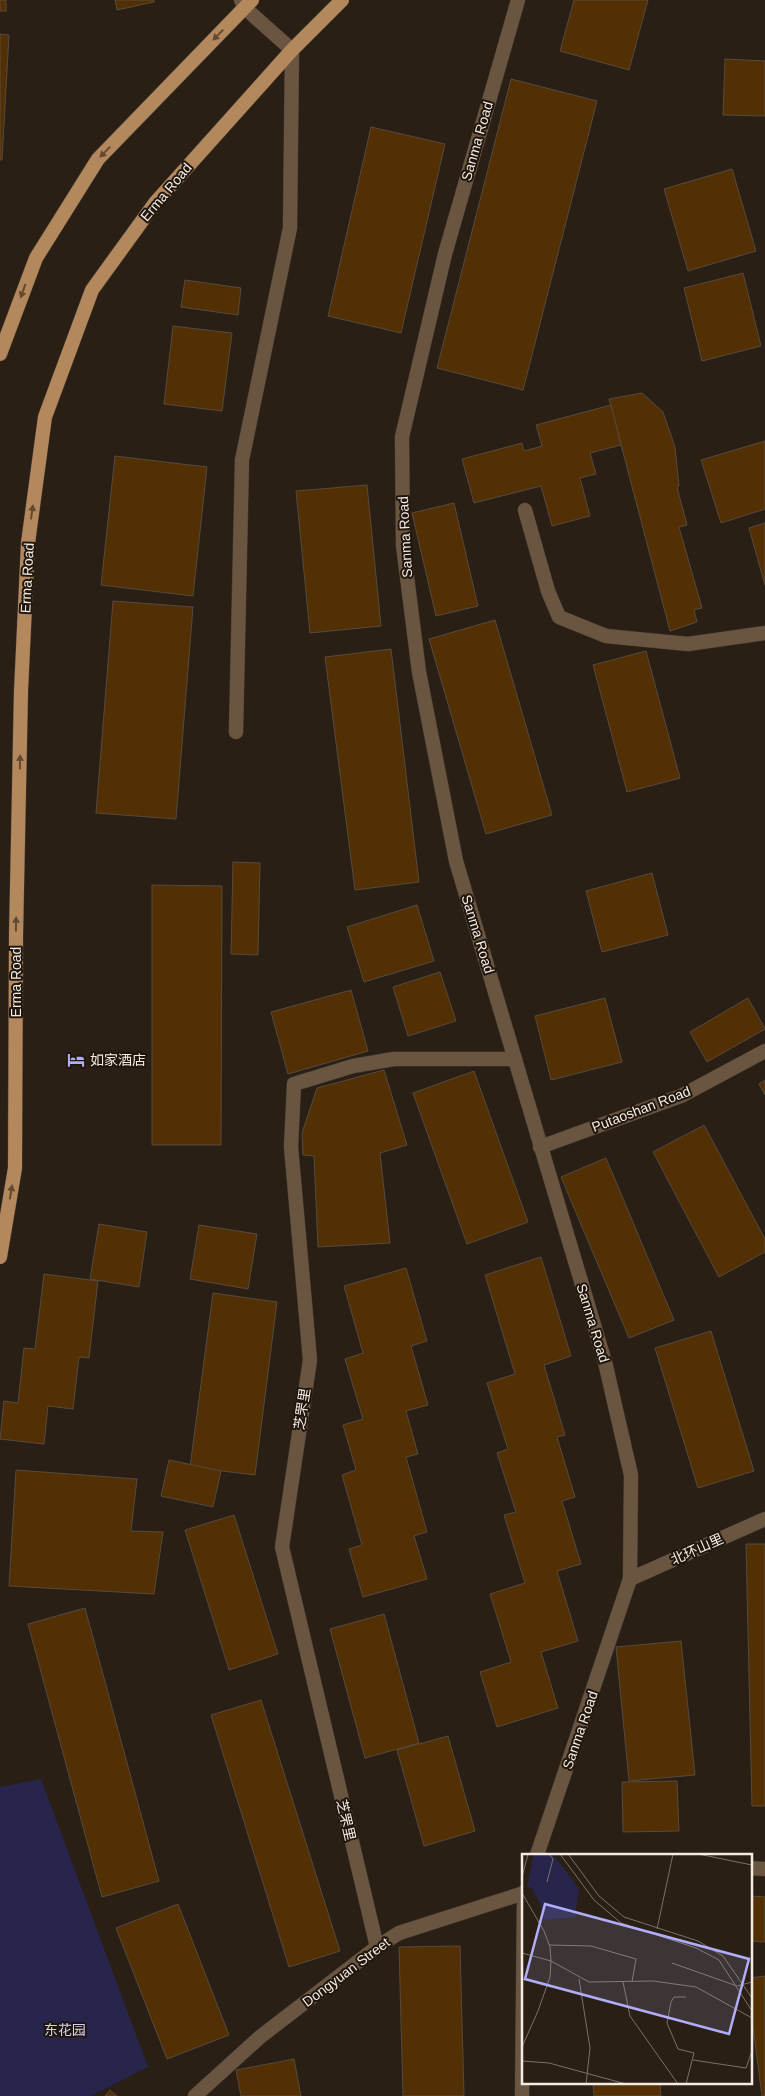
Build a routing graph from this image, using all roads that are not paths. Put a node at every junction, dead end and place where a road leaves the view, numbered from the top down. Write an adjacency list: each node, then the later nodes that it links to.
1 (342, 0): 4 (main road, Erma Road)
2 (518, 0): 10 (street, Sanma Road)
3 (246, 2): 4 (street); 5 (main road, one-way to 5)
4 (292, 50): 8 (street); 12 (main road, Erma Road, one-way to 4)
5 (0, 354)
6 (525, 510): 7 (street)
7 (765, 633)
8 (236, 732)
9 (765, 1051): 11 (street, Putaoshan Road)
10 (515, 1059): 11 (street, Sanma Road); 19 (street, 芝罘里)
11 (540, 1147): 14 (street, Sanma Road)
12 (0, 1257)
13 (765, 1518): 14 (street, 北环山里)
14 (630, 1579): 15 (street, Sanma Road)
15 (537, 1854)
16 (752, 1868): 17 (street)
17 (765, 1869)
18 (522, 1894): 19 (street, Dongyuan Street)
19 (377, 1947): 20 (street, Dongyuan Street)
20 (195, 2096)

